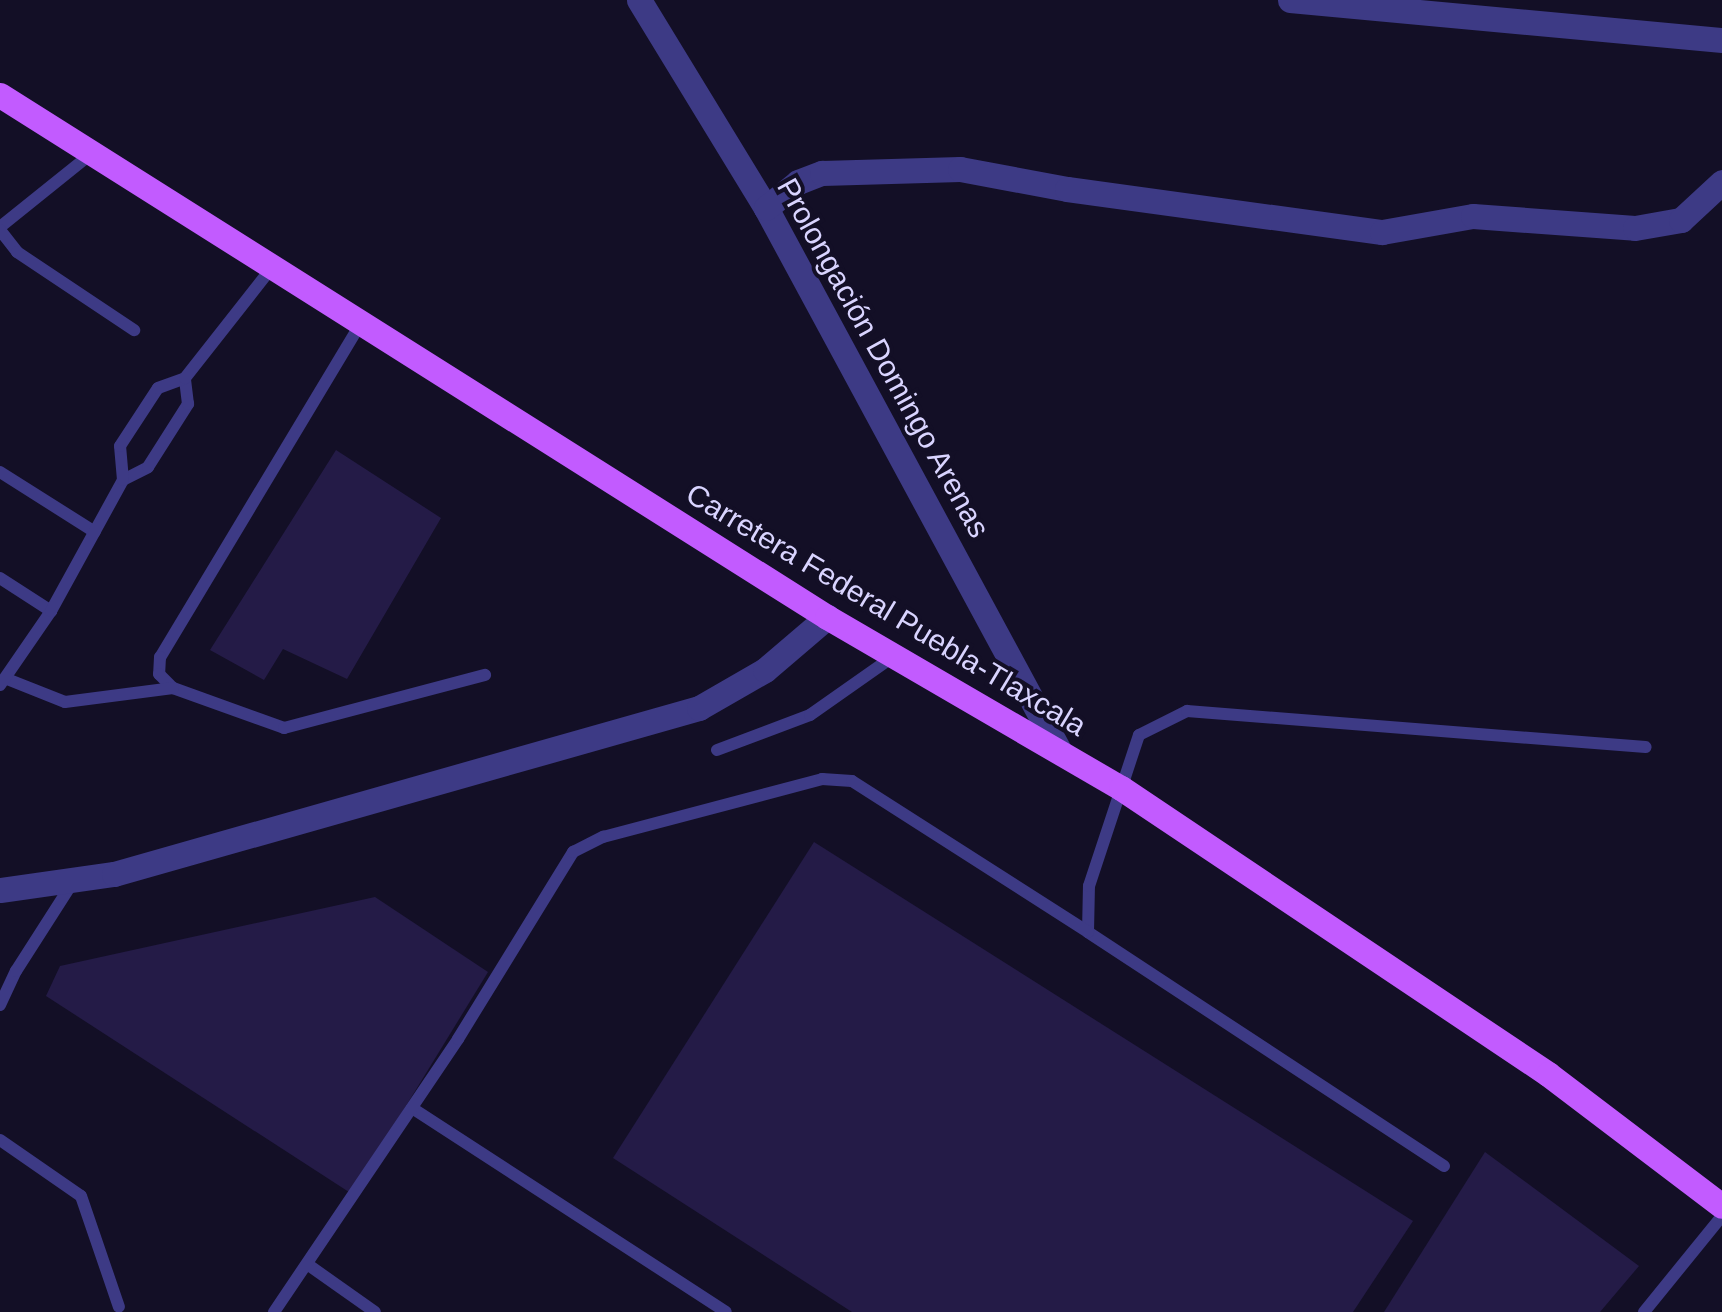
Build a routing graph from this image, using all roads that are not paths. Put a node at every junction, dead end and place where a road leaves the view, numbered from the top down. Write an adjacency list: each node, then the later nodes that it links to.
1 (638, 0): 7 (street, Prolongación Domingo Arenas)
2 (1290, 0): 3 (street)
3 (1722, 40)
4 (0, 95): 5 (main road, Carretera Federal Puebla-Tlaxcala)
5 (92, 153): 8 (lane); 9 (main road, Carretera Federal Puebla-Tlaxcala)
6 (1722, 182): 7 (street)
7 (766, 208): 25 (street, Prolongación Domingo Arenas)
8 (0, 228): 11 (lane)
9 (273, 266): 10 (main road, Carretera Federal Puebla-Tlaxcala); 12 (lane)
10 (361, 323): 18 (main road, Carretera Federal Puebla-Tlaxcala); 22 (lane)
11 (134, 330)
12 (185, 378): 14 (lane); 14 (lane)
13 (0, 472): 15 (lane)
14 (123, 480): 15 (lane)
15 (94, 532): 17 (lane)
16 (0, 578): 17 (lane)
17 (51, 611): 21 (lane)
18 (827, 617): 19 (main road, Carretera Federal Puebla-Tlaxcala); 27 (street)
19 (894, 656): 24 (lane); 25 (main road, Carretera Federal Puebla-Tlaxcala)
20 (485, 675): 22 (lane)
21 (4, 682): 22 (lane)
22 (172, 688)
23 (1646, 747): 26 (lane)
24 (717, 750)
25 (1060, 752): 26 (main road, Carretera Federal Puebla-Tlaxcala)
26 (1120, 788): 29 (lane); 34 (main road, Carretera Federal Puebla-Tlaxcala)
27 (74, 880): 28 (street); 30 (lane)
28 (0, 890)
29 (1088, 932): 31 (lane); 33 (lane)
30 (0, 1006)
31 (412, 1108): 36 (lane); 40 (lane)
32 (0, 1140): 37 (lane)
33 (1444, 1166)
34 (1722, 1206)
35 (1722, 1216): 41 (lane)
36 (307, 1264): 38 (lane); 39 (lane)
37 (120, 1307)
38 (274, 1312)
39 (376, 1312)
40 (726, 1312)
41 (1644, 1312)

